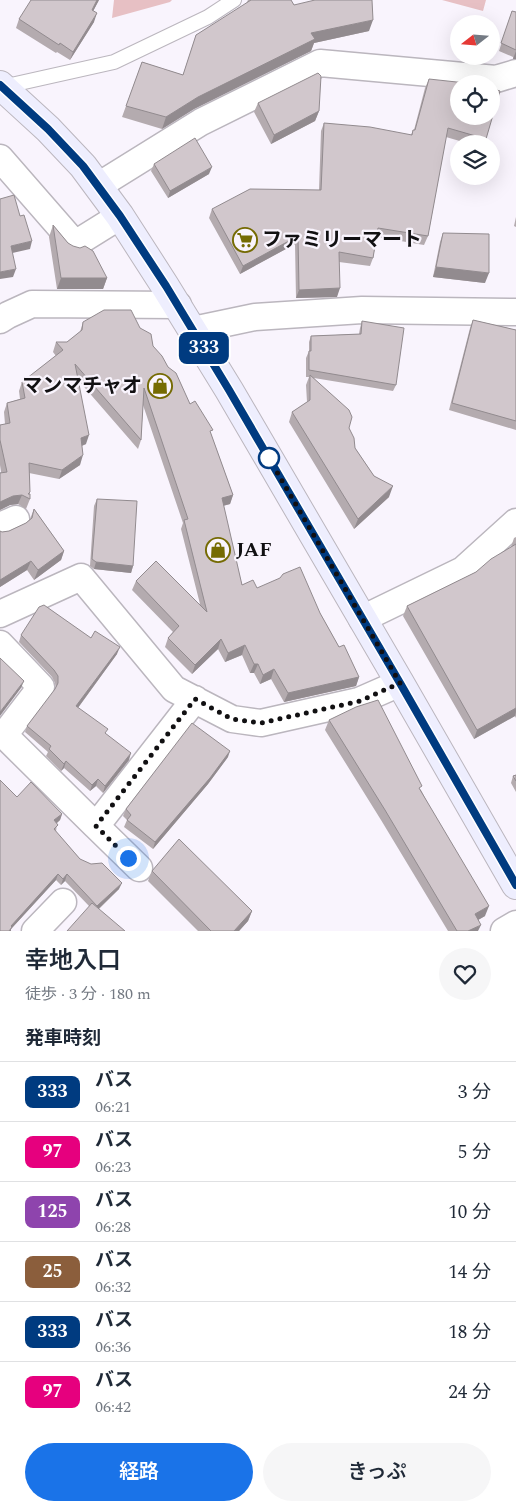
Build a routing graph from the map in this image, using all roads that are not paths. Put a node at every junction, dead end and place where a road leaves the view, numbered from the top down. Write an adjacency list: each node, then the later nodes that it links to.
1 (234, 0): 3 (lane)
2 (516, 72): 5 (street)
3 (1, 86): 5 (main road)
4 (0, 158): 6 (street)
5 (98, 186): 6 (main road)
6 (120, 216): 7 (main road)
7 (178, 305): 9 (street); 10 (main road)
8 (516, 312): 10 (street)
9 (0, 320)
10 (193, 330): 13 (main road)
11 (516, 522): 13 (street)
12 (0, 614): 16 (street)
13 (362, 619): 15 (main road)
14 (0, 644): 17 (street)
15 (400, 683): 16 (street); 19 (main road)
16 (195, 699): 17 (street)
17 (96, 826): 18 (street)
18 (139, 868)
19 (516, 885)
20 (63, 902): 22 (street)
21 (516, 924): 23 (street)
22 (35, 931)
23 (504, 931)

